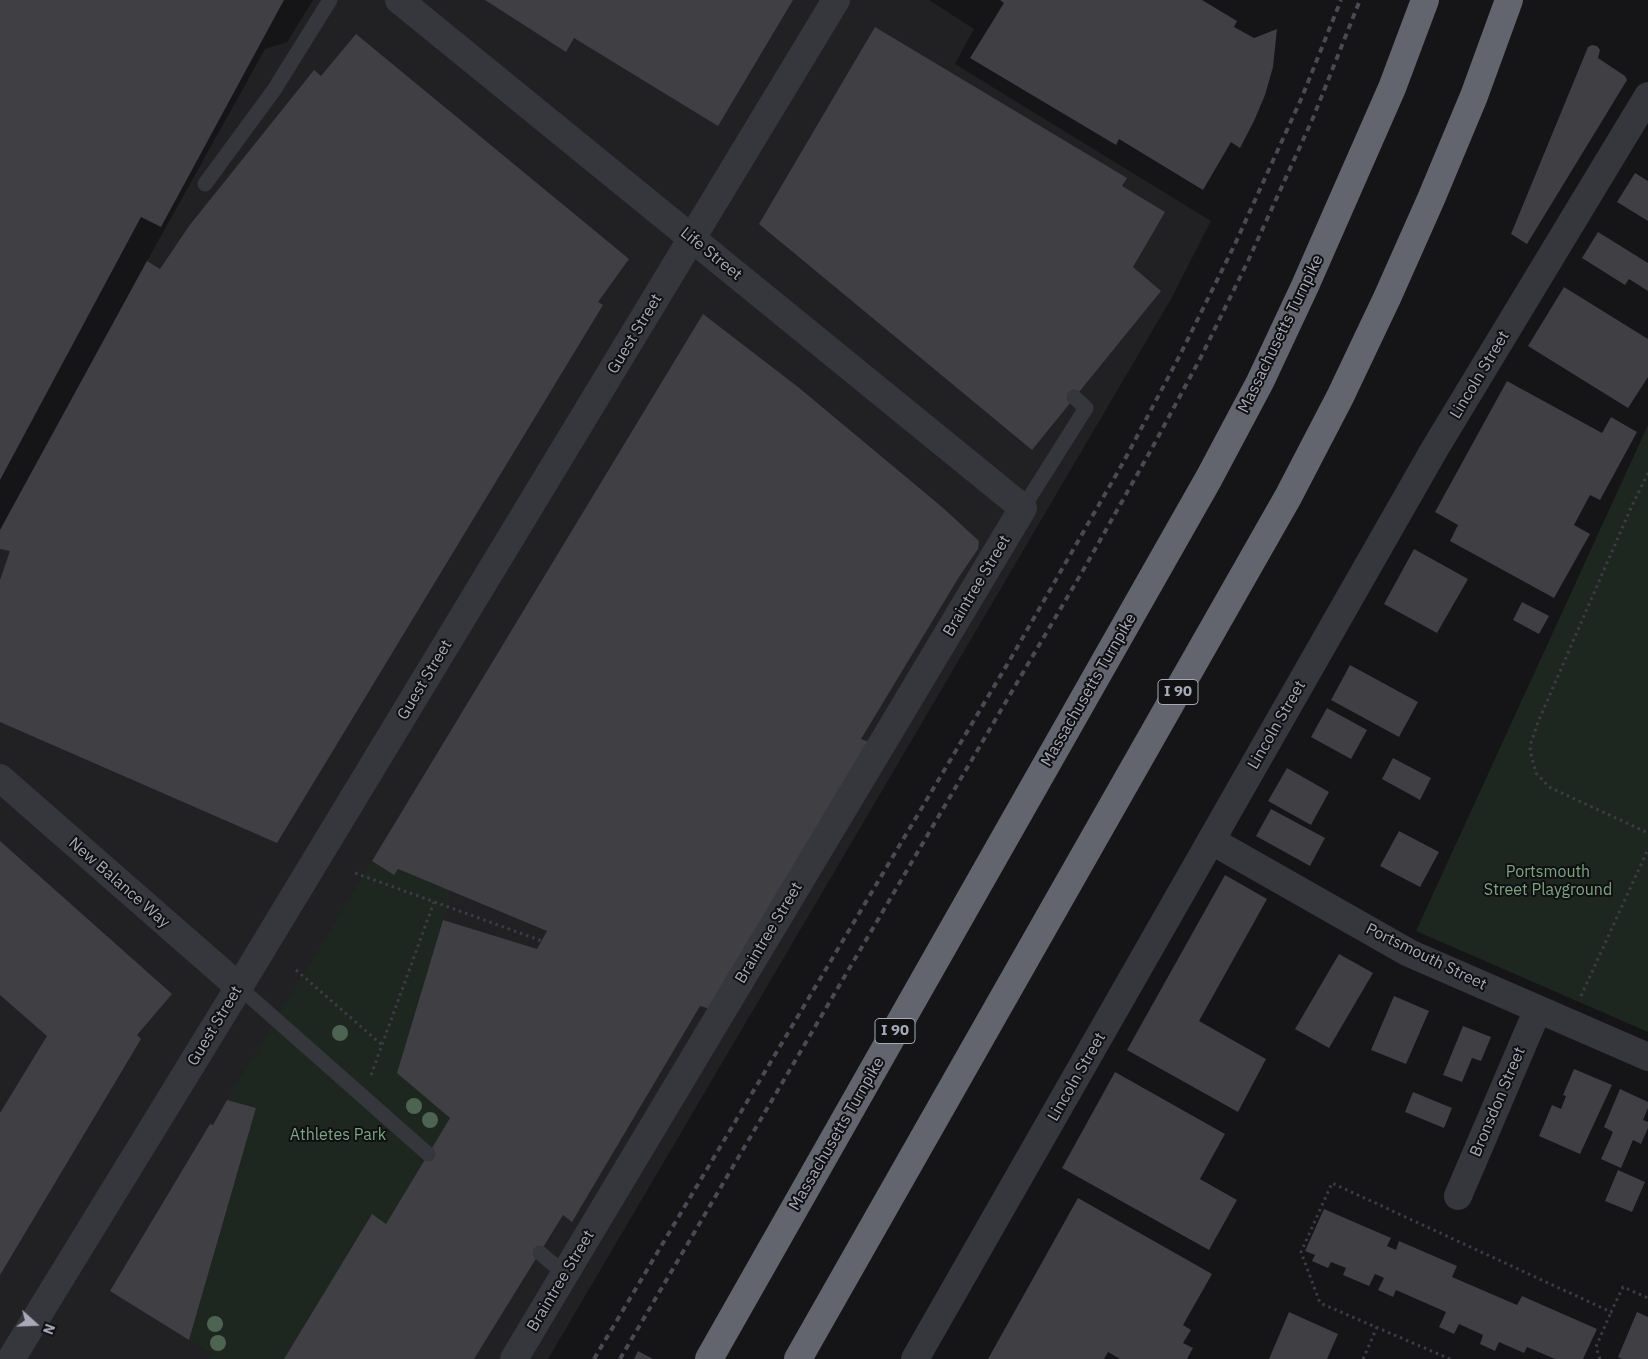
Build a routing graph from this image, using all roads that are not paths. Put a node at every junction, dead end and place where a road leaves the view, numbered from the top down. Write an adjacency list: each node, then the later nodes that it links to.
1 (330, 0): 7 (lane)
2 (399, 0): 8 (street, Life Street)
3 (836, 0): 8 (street, Guest Street)
4 (1426, 0): 22 (highway, Massachusetts Turnpike / I 90)
5 (1509, 0): 23 (highway, I 90)
6 (1648, 96): 12 (street, Lincoln Street)
7 (205, 184)
8 (692, 239): 10 (street, Life Street); 13 (street, Guest Street)
9 (1074, 397): 10 (lane)
10 (1024, 508): 19 (street, Braintree Street)
11 (0, 778): 13 (street, New Balance Way)
12 (1212, 840): 14 (street, Portsmouth Street); 24 (street, Lincoln Street)
13 (239, 987): 16 (lane); 20 (street, Guest Street)
14 (1538, 1009): 15 (street, Portsmouth Street); 17 (street, Bronsdon Street)
15 (1648, 1057)
16 (428, 1154)
17 (1458, 1196)
18 (540, 1253): 19 (lane)
19 (565, 1274): 21 (street, Braintree Street)
20 (11, 1359)
21 (514, 1359)
22 (709, 1359)
23 (798, 1359)
24 (915, 1359)

